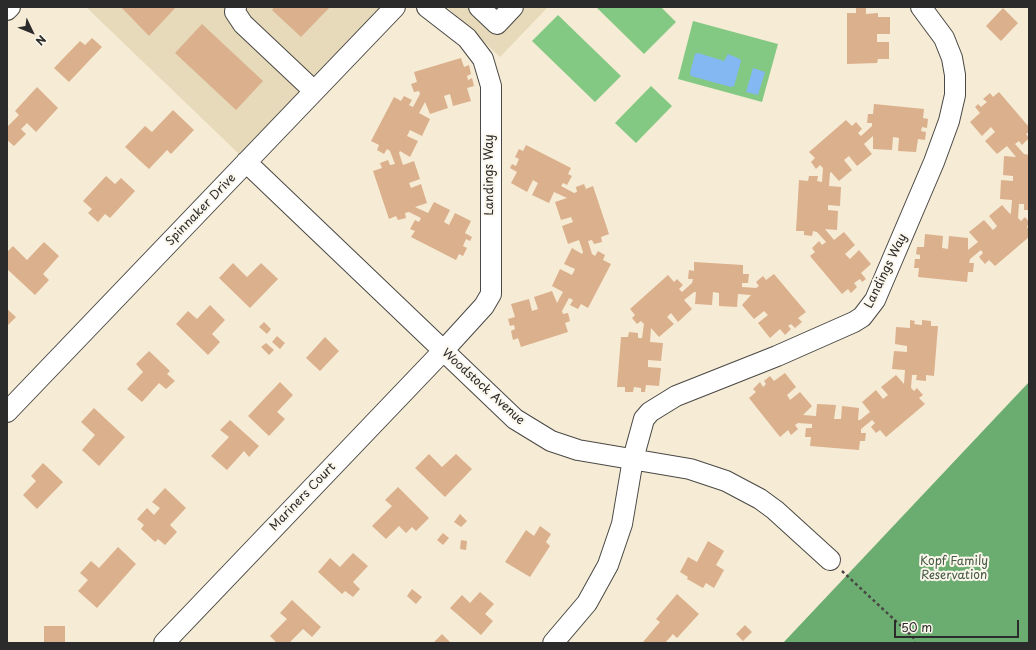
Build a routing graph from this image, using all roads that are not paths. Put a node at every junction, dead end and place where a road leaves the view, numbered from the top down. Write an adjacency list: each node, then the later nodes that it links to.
1 (10, 7): 8 (street)
2 (236, 7): 9 (street)
3 (395, 7): 9 (street, Spinnaker Drive)
4 (427, 7): 11 (street, Landings Way)
5 (480, 7): 6 (street)
6 (514, 7)
7 (921, 7): 13 (street, Landings Way)
8 (7, 10)
9 (314, 90): 10 (street, Spinnaker Drive)
10 (246, 162): 11 (street, Woodstock Avenue); 12 (street, Spinnaker Drive)
11 (443, 351): 13 (street, Woodstock Avenue); 15 (street, Mariners Court)
12 (7, 412)
13 (633, 459): 14 (street, Woodstock Avenue); 16 (street, Landings Way)
14 (830, 560)
15 (164, 643)
16 (553, 643)

